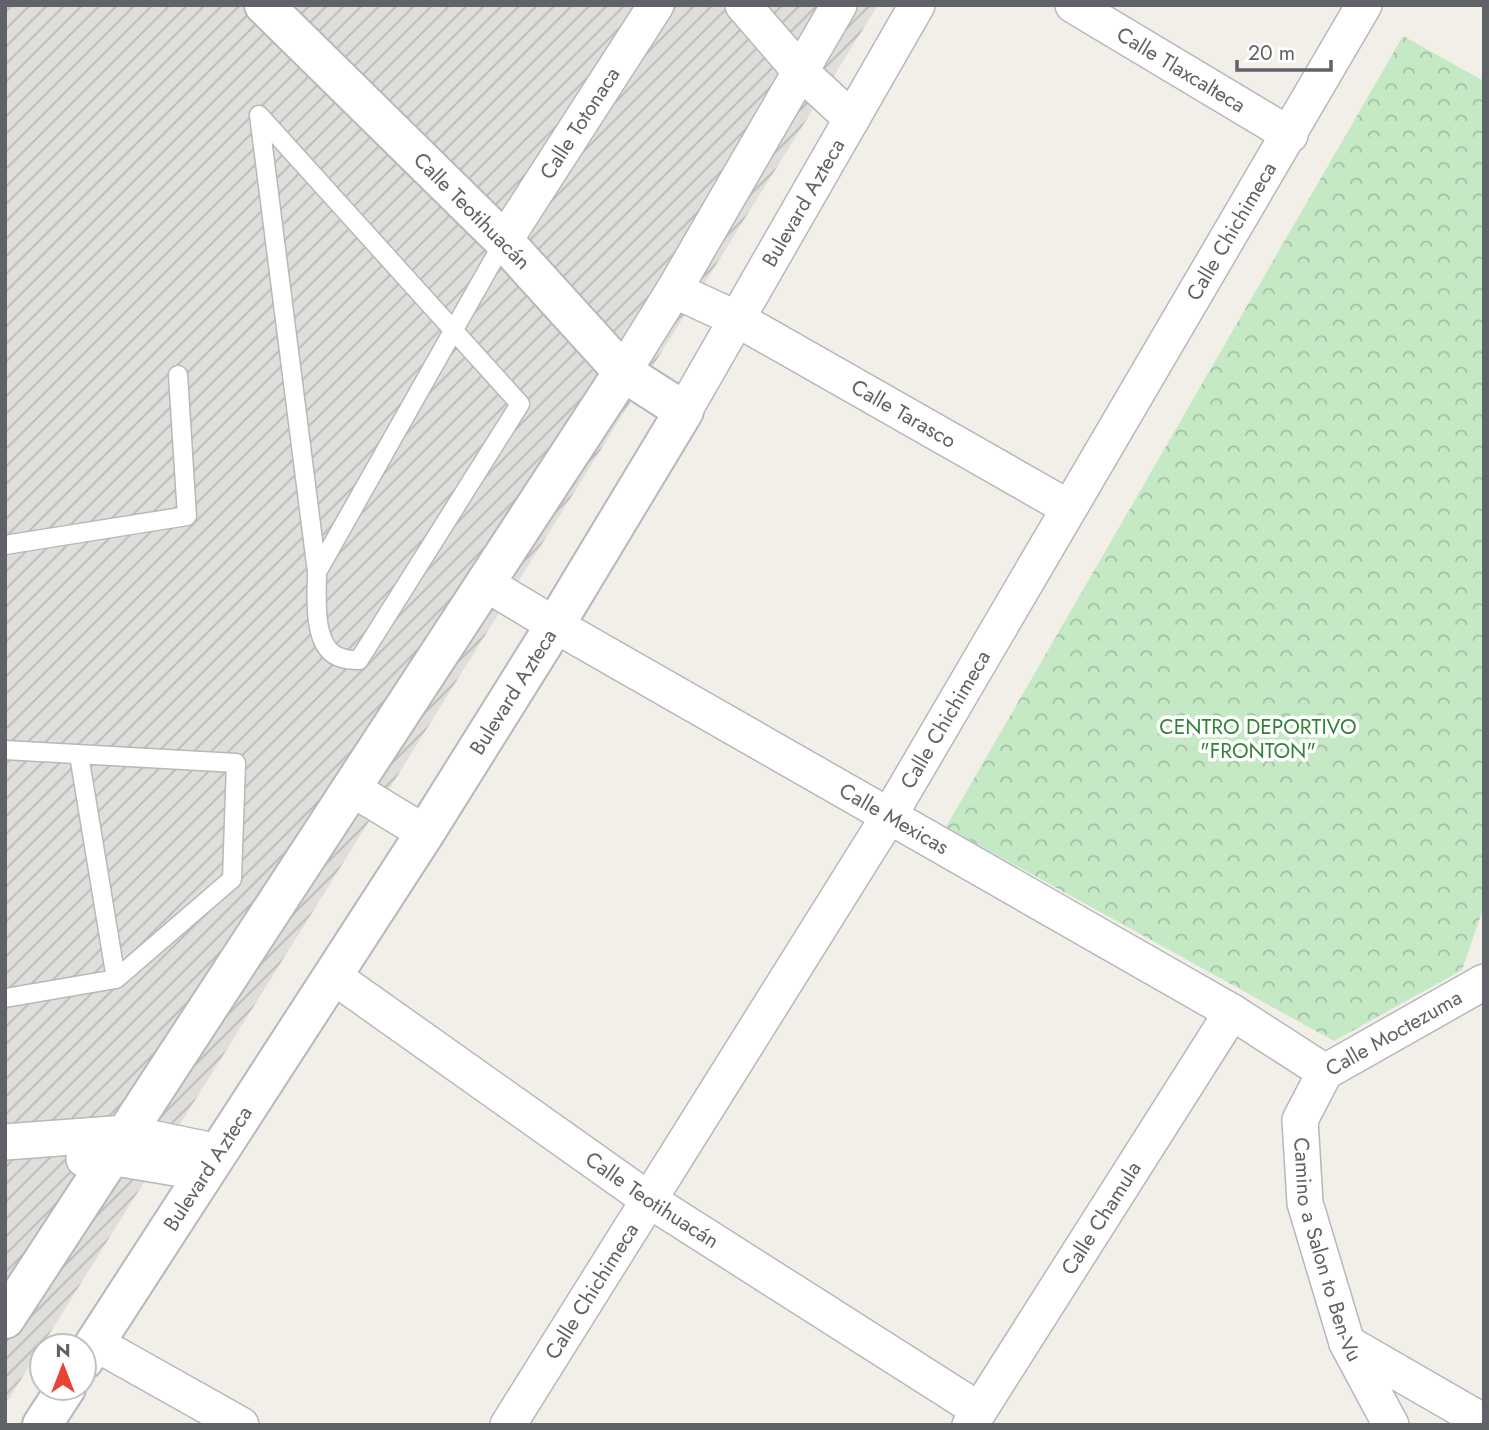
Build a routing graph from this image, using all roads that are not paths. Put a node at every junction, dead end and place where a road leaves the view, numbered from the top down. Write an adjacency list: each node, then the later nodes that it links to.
1 (264, 5): 11 (street, Calle Teotihuacán)
2 (656, 5): 11 (street, Calle Totonaca)
3 (743, 5): 8 (street)
4 (839, 5): 8 (street)
5 (917, 5): 9 (street, Bulevard Azteca)
6 (1073, 5): 10 (street, Calle Tlaxcalteca)
7 (1364, 5): 10 (street, Calle Chichimeca)
8 (801, 72): 9 (street); 12 (street)
9 (852, 119): 13 (street, Bulevard Azteca)
10 (1290, 135): 18 (street, Calle Chichimeca)
11 (505, 241): 14 (lane); 15 (street, Calle Teotihuacán)
12 (674, 290): 13 (street, Calle Tarasco); 15 (street)
13 (737, 319): 17 (street, Bulevard Azteca); 18 (street, Calle Tarasco)
14 (455, 329): 20 (lane); 20 (lane); 20 (lane)
15 (623, 372): 17 (street, Calle Teotihuacán); 21 (street)
16 (178, 375): 19 (lane)
17 (684, 411): 22 (street, Bulevard Azteca)
18 (1069, 508): 26 (street, Calle Chichimeca)
19 (5, 545)
20 (317, 572)
21 (485, 583): 22 (street, Calle Mexicas); 25 (street)
22 (555, 625): 26 (street, Calle Mexicas); 27 (street, Bulevard Azteca)
23 (5, 750): 24 (lane)
24 (79, 755): 29 (lane); 29 (lane)
25 (351, 788): 27 (street); 35 (street)
26 (889, 816): 32 (street, Calle Mexicas); 38 (street, Calle Chichimeca)
27 (425, 833): 28 (street, Bulevard Azteca)
28 (333, 976): 36 (street, Bulevard Azteca); 38 (street, Calle Teotihuacán)
29 (116, 979): 31 (lane)
30 (1484, 982): 33 (street, Calle Moctezuma)
31 (5, 998)
32 (1232, 1012): 33 (street, Calle Moctezuma); 44 (street, Calle Chamula)
33 (1325, 1072): 41 (street, Camino a Salon to Ben-Vu)
34 (5, 1142): 35 (street)
35 (118, 1145): 36 (street); 37 (street); 39 (street)
36 (212, 1162): 40 (street, Bulevard Azteca)
37 (5, 1165)
38 (649, 1200): 44 (street, Calle Teotihuacán); 48 (street, Calle Chichimeca)
39 (5, 1318)
40 (98, 1340)
41 (1347, 1343): 45 (street); 49 (street, Camino a Salon to Ben-Vu)
42 (98, 1356): 47 (street)
43 (57, 1402): 46 (street)
44 (975, 1418)
45 (1484, 1422)
46 (42, 1425)
47 (241, 1425)
48 (508, 1425)
49 (1391, 1425)

